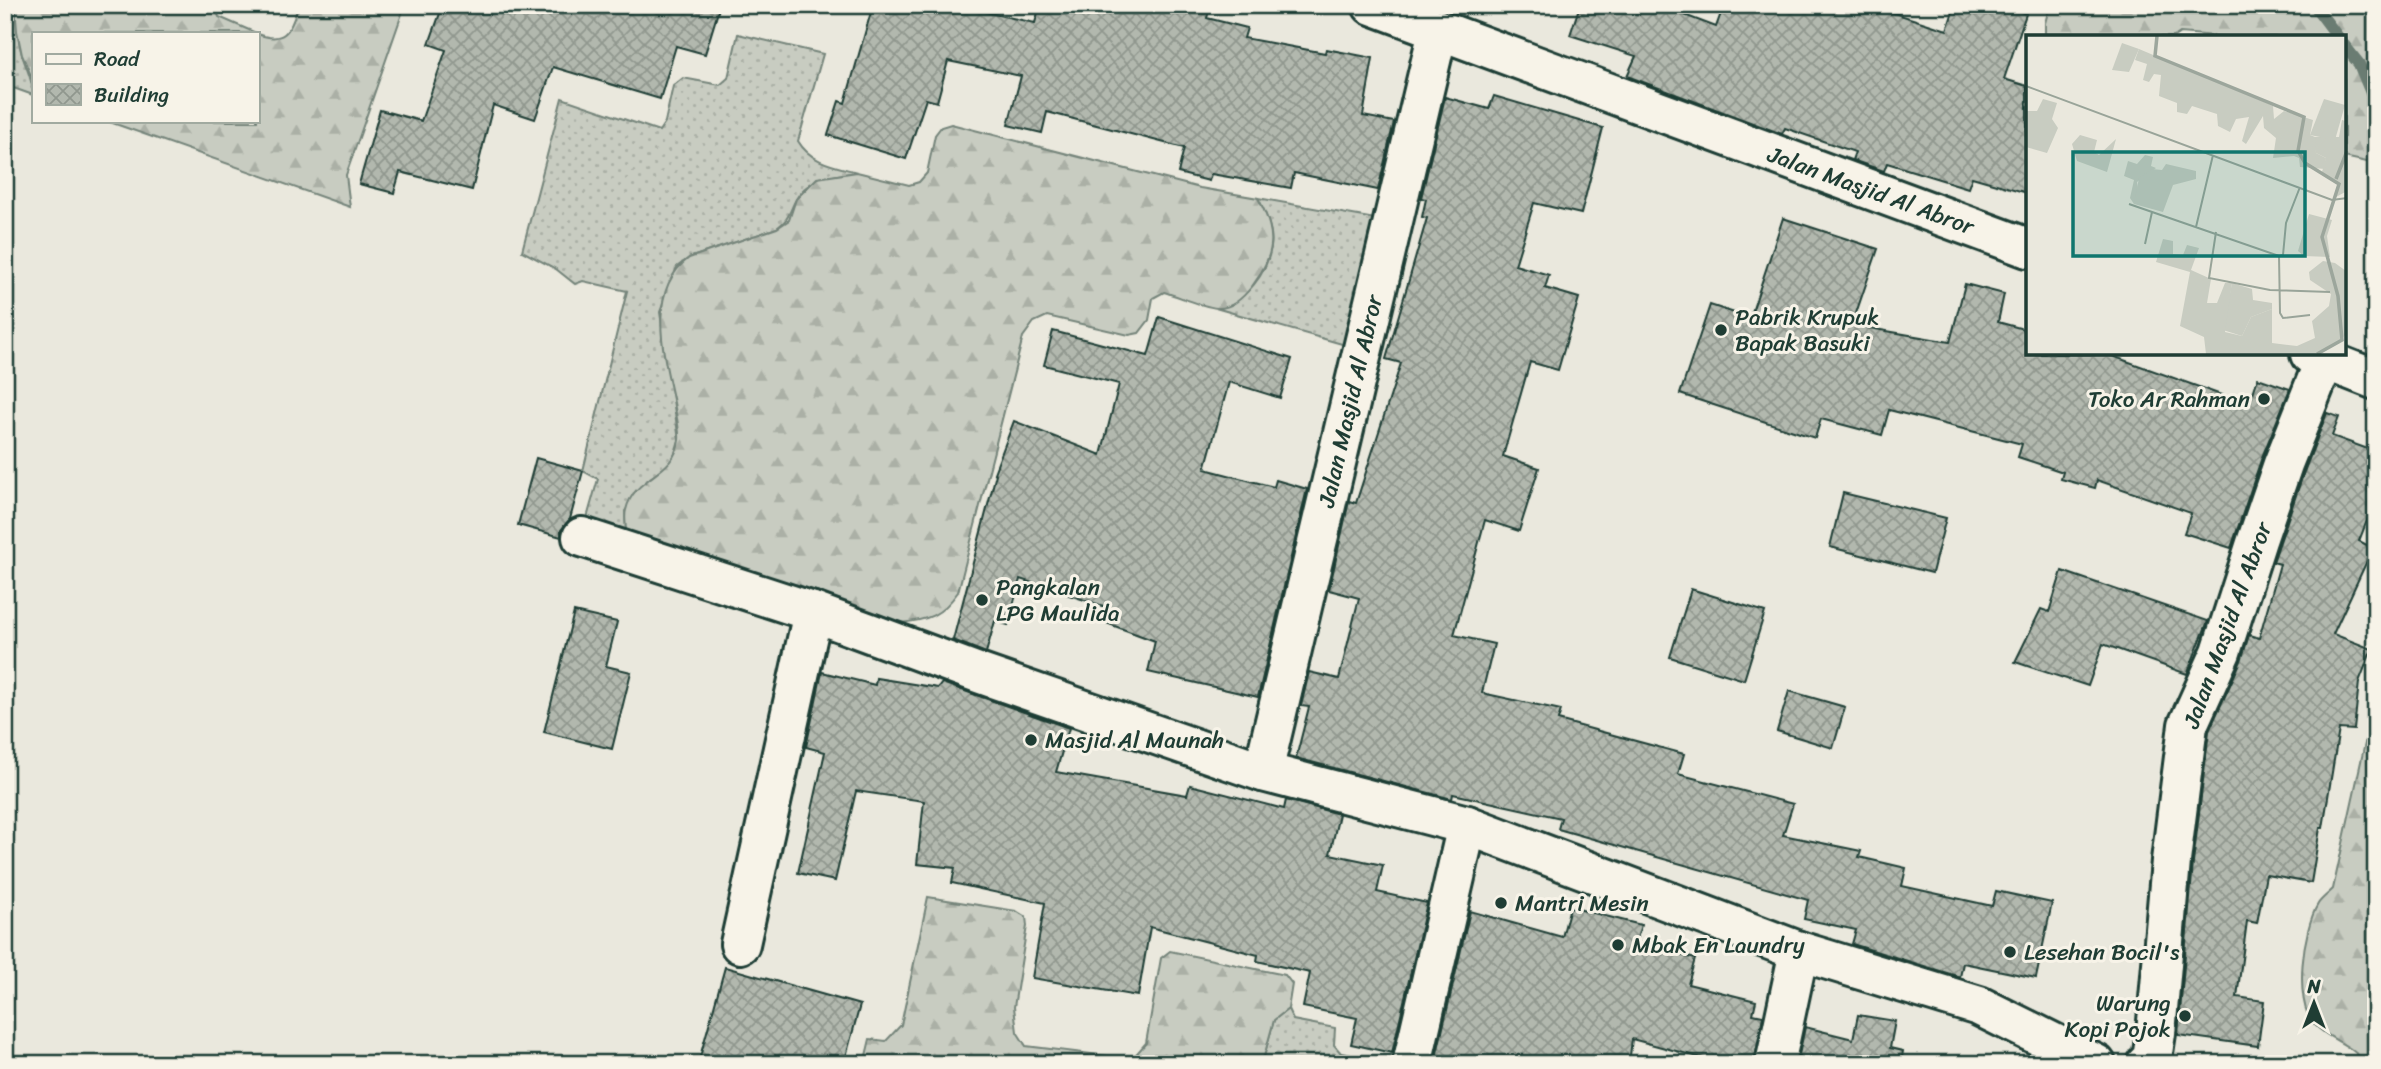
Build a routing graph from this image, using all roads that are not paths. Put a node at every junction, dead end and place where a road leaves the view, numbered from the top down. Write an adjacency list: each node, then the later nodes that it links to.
1 (1371, 5): 2 (street, Jalan Masjid Al Abror)
2 (1438, 31): 3 (street, Jalan Masjid Al Abror); 8 (street, Jalan Masjid Al Abror)
3 (2026, 247)
4 (2318, 356): 5 (street, Jalan Masjid Al Abror); 15 (street, Jalan Masjid Al Abror)
5 (2376, 380)
6 (582, 537): 7 (street)
7 (813, 612): 8 (street); 10 (street)
8 (1263, 772): 9 (street)
9 (1467, 825): 11 (street); 12 (street)
10 (740, 943)
11 (1799, 951): 13 (street); 14 (street)
12 (1412, 1064)
13 (1775, 1064)
14 (2096, 1064)
15 (2146, 1064)

